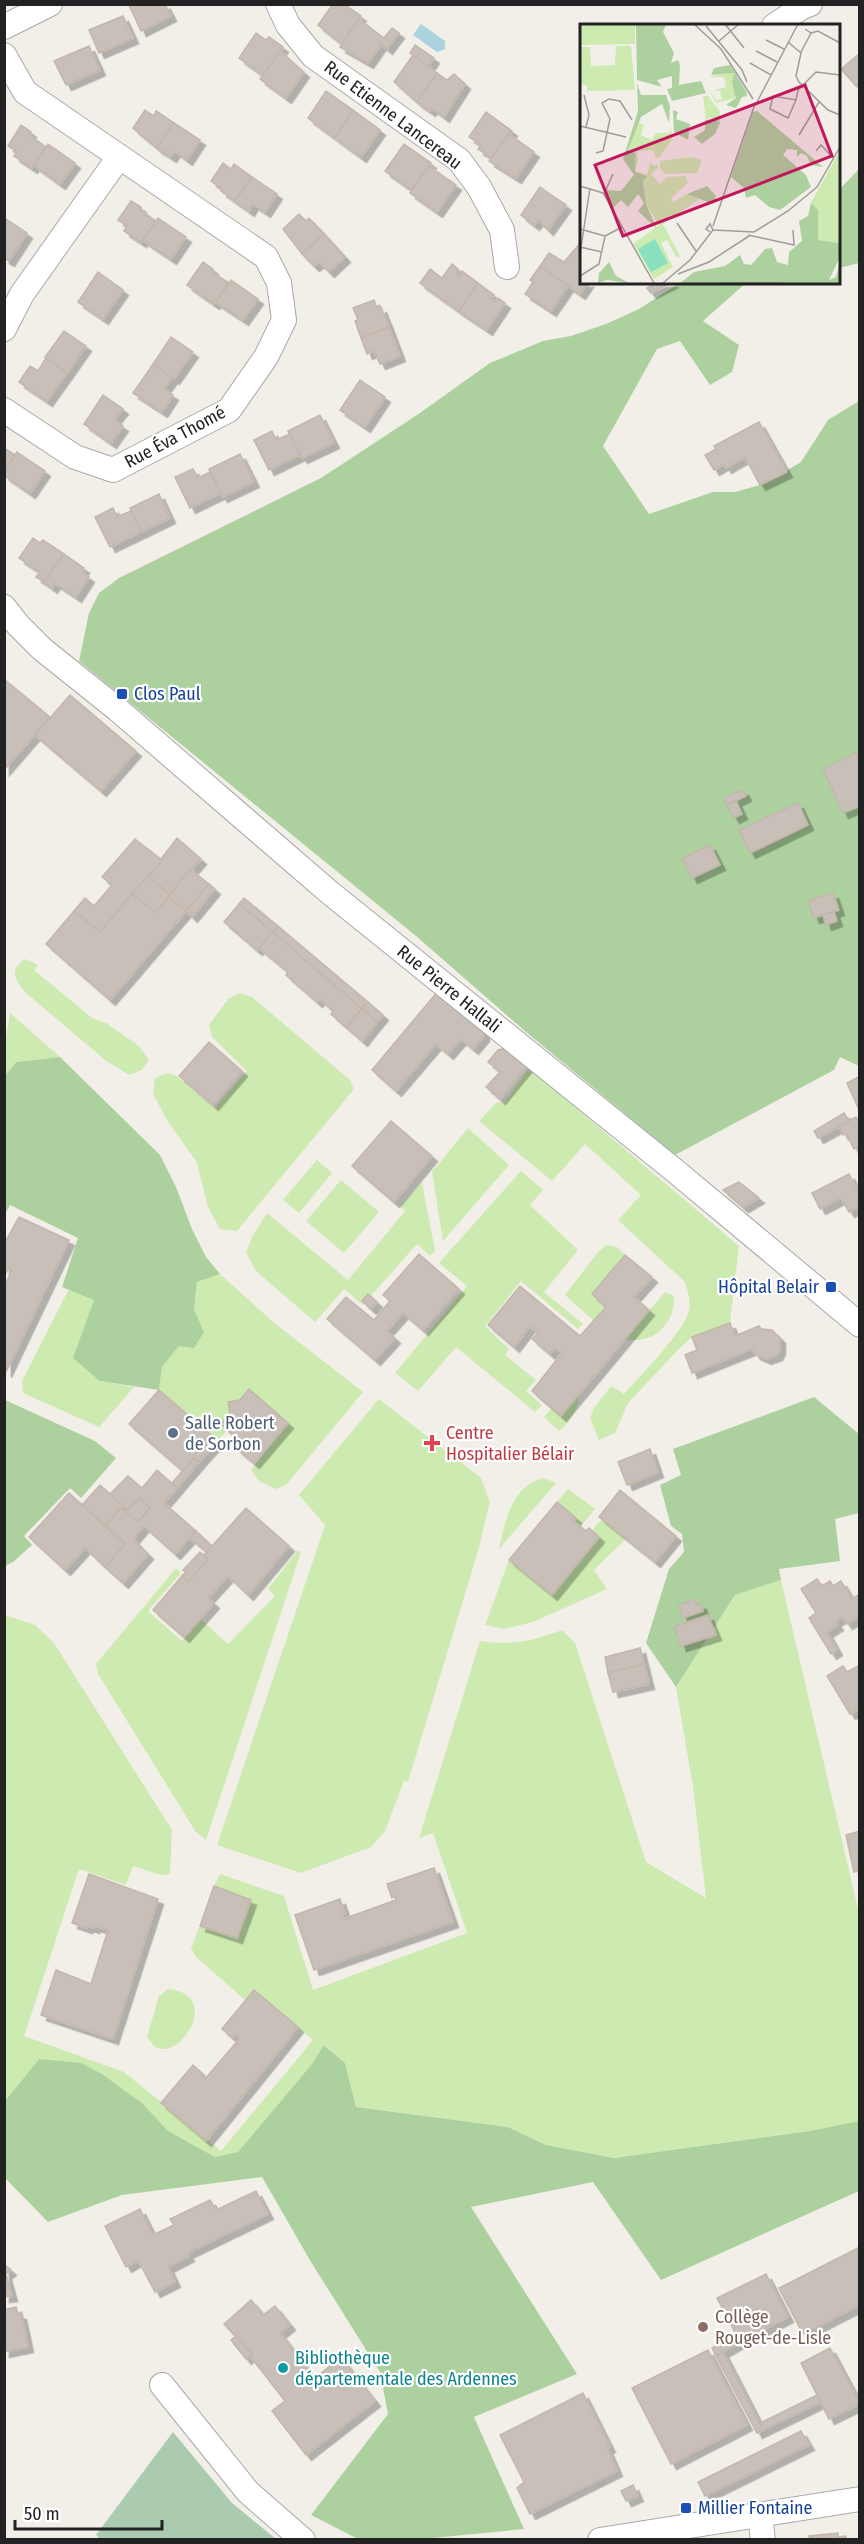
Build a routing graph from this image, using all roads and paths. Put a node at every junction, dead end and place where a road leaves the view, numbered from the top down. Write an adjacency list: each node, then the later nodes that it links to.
1 (50, 4): 5 (street)
2 (278, 4): 8 (street, Rue Etienne Lancereau)
3 (810, 4): 4 (street)
4 (777, 24)
5 (4, 27)
6 (4, 55): 7 (street, Rue Éva Thomé)
7 (119, 157): 9 (street); 10 (street, Rue Éva Thomé)
8 (507, 267)
9 (4, 329)
10 (4, 410)
11 (4, 607): 13 (street, Rue Pierre Hallali)
12 (4, 636): 13 (street, Rue Pierre Hallali)
13 (42, 649): 14 (street, Rue Pierre Hallali)
14 (860, 1325)
15 (162, 2385): 18 (street)
16 (860, 2499): 17 (street)
17 (761, 2528): 19 (street)
18 (303, 2540)
19 (600, 2540)

